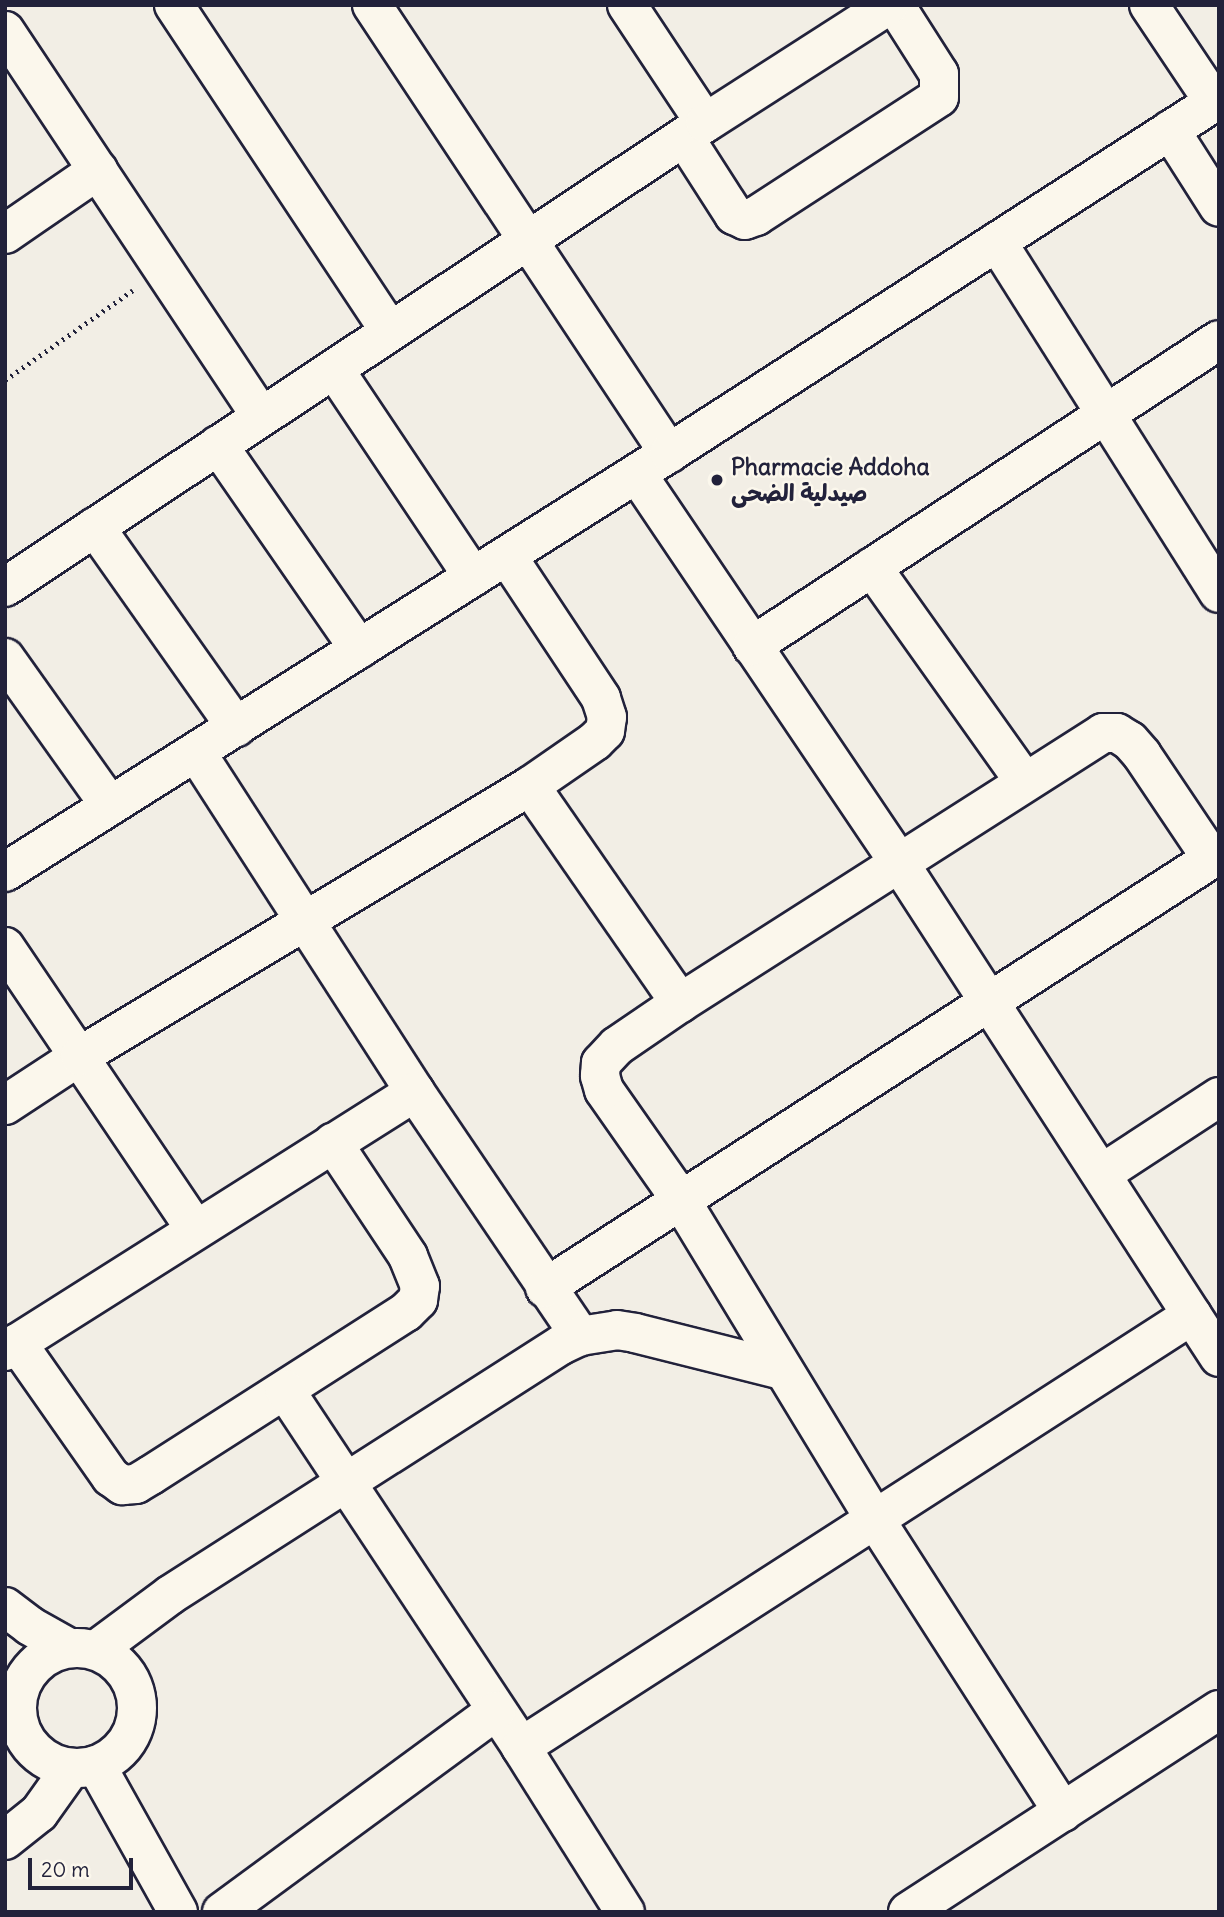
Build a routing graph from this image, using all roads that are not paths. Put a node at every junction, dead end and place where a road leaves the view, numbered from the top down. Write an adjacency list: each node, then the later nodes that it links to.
1 (174, 5): 16 (street)
2 (372, 5): 14 (street)
3 (627, 5): 9 (street)
4 (889, 5): 9 (street)
5 (895, 5): 9 (street)
6 (1149, 5): 8 (street)
7 (5, 31): 11 (street)
8 (1216, 101): 10 (street)
9 (694, 130): 14 (street)
10 (1170, 130): 12 (street); 15 (street)
11 (98, 170): 13 (street); 20 (street)
12 (1219, 207)
13 (5, 234)
14 (528, 242): 16 (street); 22 (street)
15 (997, 242): 19 (street); 22 (street)
16 (390, 331): 18 (street)
17 (1219, 340): 19 (street)
18 (334, 369): 20 (street); 27 (street)
19 (1104, 413): 26 (street); 29 (street)
20 (261, 417): 21 (street)
21 (218, 445): 24 (street); 31 (street)
22 (669, 453): 23 (street)
23 (637, 474): 25 (street); 30 (street)
24 (95, 527): 28 (street); 33 (street)
25 (507, 556): 27 (street); 36 (street)
26 (872, 567): 30 (street); 35 (street)
27 (473, 577): 31 (street)
28 (5, 587)
29 (1219, 593)
30 (752, 646): 39 (street)
31 (359, 649): 33 (street)
32 (5, 657): 37 (street)
33 (236, 727): 34 (street)
34 (196, 752): 37 (street); 41 (street)
35 (1024, 781): 38 (street); 39 (street)
36 (530, 786): 41 (street); 44 (street)
37 (110, 806): 40 (street)
38 (1215, 856): 43 (street)
39 (901, 864): 43 (street); 44 (street)
40 (5, 872)
41 (304, 922): 45 (street); 46 (street)
42 (5, 947): 45 (street)
43 (990, 1002): 50 (street); 51 (street)
44 (680, 1003): 51 (street)
45 (80, 1056): 48 (street); 52 (street)
46 (415, 1092): 49 (street); 53 (street)
47 (1219, 1097): 50 (street)
48 (5, 1105)
49 (332, 1143): 52 (street); 59 (street)
50 (1103, 1173): 54 (street)
51 (681, 1200): 53 (street); 58 (street)
52 (195, 1229): 56 (street)
53 (545, 1287): 55 (street)
54 (1192, 1315): 57 (street); 61 (street)
55 (580, 1336): 58 (street); 60 (street)
56 (11, 1347): 59 (street)
57 (1219, 1357)
58 (782, 1370): 61 (street)
59 (285, 1390): 60 (street)
60 (346, 1482): 63 (street); 66 (street)
61 (874, 1518): 68 (street); 70 (street)
62 (5, 1607): 63 (street)
63 (83, 1649): 64 (street); 69 (street)
64 (13, 1683): 67 (street)
65 (1219, 1710): 70 (street)
66 (496, 1711): 68 (street); 73 (street)
67 (13, 1736): 69 (street)
68 (521, 1747): 74 (street)
69 (84, 1767): 71 (street); 72 (street)
70 (1063, 1812): 75 (street)
71 (5, 1840)
72 (178, 1912)
73 (222, 1912)
74 (625, 1912)
75 (908, 1912)

